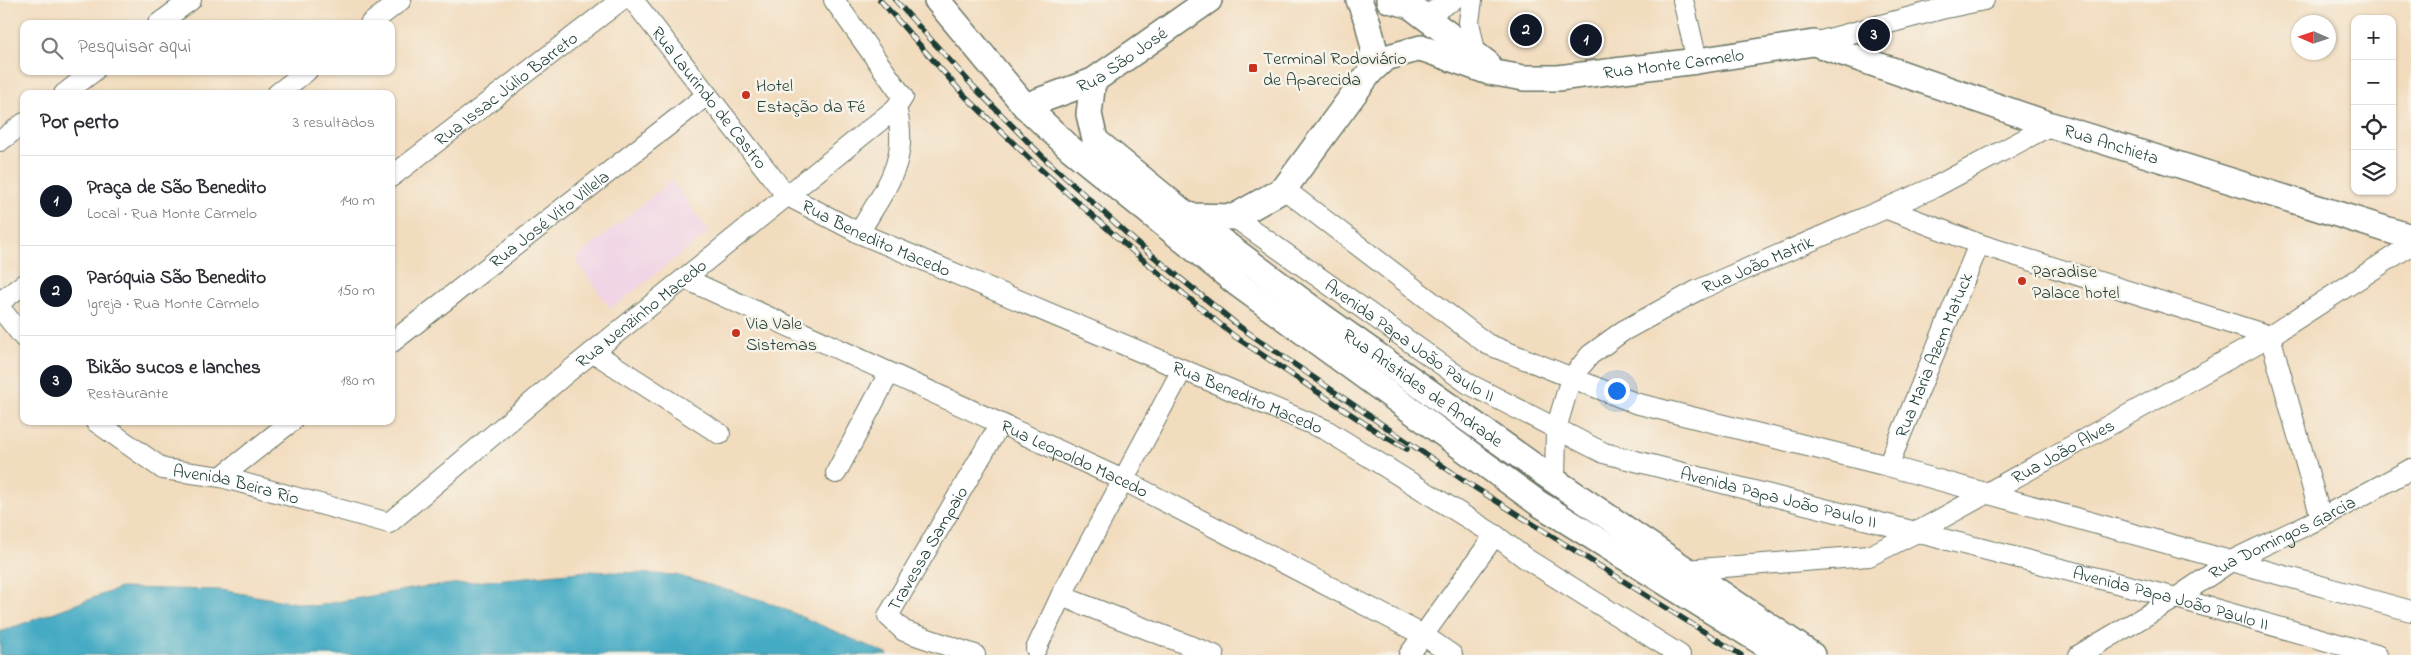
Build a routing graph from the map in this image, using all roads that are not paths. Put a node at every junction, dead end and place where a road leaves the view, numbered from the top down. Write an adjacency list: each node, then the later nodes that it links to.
1 (191, 0): 15 (street)
2 (401, 0): 16 (street)
3 (621, 0): 33 (street, Rua Issac Júlio Barreto)
4 (633, 0): 27 (street, Rua Laurindo de Castro)
5 (834, 0): 29 (street)
6 (937, 0): 28 (main road, Rua Aristides de Andrade)
7 (1209, 0): 24 (main road, Rua São José)
8 (1359, 0): 19 (main road)
9 (1389, 0): 14 (main road)
10 (1453, 0): 14 (street)
11 (1472, 0): 18 (street)
12 (1683, 0): 20 (street)
13 (1984, 0): 17 (street, Rua Monte Carmelo)
14 (1425, 16): 18 (main road); 19 (main road)
15 (164, 20)
16 (375, 20)
17 (1814, 43): 20 (main road, Rua Monte Carmelo); 30 (main road, Rua Anchieta)
18 (1476, 56): 21 (main road)
19 (1372, 60): 21 (main road, Rua Monte Carmelo); 34 (main road, Rua Monte Carmelo)
20 (1697, 61): 21 (main road, Rua Monte Carmelo)
21 (1503, 74)
22 (89, 75): 25 (street)
23 (302, 75): 26 (street)
24 (1093, 81): 28 (main road, Rua São José); 37 (main road, Rua Aristides de Andrade)
25 (69, 90)
26 (282, 90)
27 (708, 95): 35 (street, Rua Laurindo de Castro); 49 (street, Rua José Vito Villela)
28 (1025, 106): 82 (main road, Rua Aristides de Andrade)
29 (896, 108): 35 (street, Rua Nenzinho Macedo); 39 (street)
30 (2052, 125): 36 (street, Rua João Matrik); 40 (main road, Rua Anchieta)
31 (20, 126): 32 (street)
32 (0, 141)
33 (395, 173)
34 (1284, 189): 38 (main road); 53 (street)
35 (786, 196): 39 (street, Rua Benedito Macedo); 43 (street, Rua Nenzinho Macedo)
36 (1887, 209): 41 (street); 53 (street, Rua João Matrik)
37 (1184, 214): 38 (main road); 64 (main road, Rua Aristides de Andrade)
38 (1234, 217): 57 (street, Avenida Papa João Paulo II)
39 (859, 233): 51 (street, Rua Benedito Macedo)
40 (2411, 237)
41 (1978, 244): 48 (street); 59 (street, Rua Maria Azem Matuck)
42 (2411, 245): 48 (street, Rua João Alves)
43 (686, 279): 50 (street, Rua Nenzinho Macedo); 52 (street, Rua Leopoldo Macedo)
44 (20, 287): 45 (street)
45 (0, 302)
46 (0, 308): 47 (street)
47 (20, 333)
48 (2270, 336): 65 (street, Rua João Alves); 66 (street)
49 (395, 341)
50 (593, 352): 58 (street); 67 (street, Rua Nenzinho Macedo)
51 (1182, 370): 63 (street); 69 (street, Rua Benedito Macedo)
52 (889, 373): 54 (street, Rua Leopoldo Macedo); 61 (street)
53 (1571, 378): 57 (street, Rua João Matrik); 59 (street)
54 (1000, 424): 63 (street, Rua Leopoldo Macedo); 77 (street, Travessa Sampaio)
55 (101, 425): 62 (street, Avenida Beira Rio)
56 (287, 425): 62 (street)
57 (1556, 429): 64 (street, Rua João Matrik); 68 (street, Avenida Papa João Paulo II)
58 (720, 434)
59 (1888, 466): 65 (street)
60 (2411, 469): 66 (street, Rua Domingos Garcia)
61 (836, 473)
62 (221, 477): 67 (street, Avenida Beira Rio)
63 (1123, 480): 72 (street); 75 (street, Rua Leopoldo Macedo)
64 (1555, 481): 71 (main road, Rua Aristides de Andrade)
65 (1984, 493): 68 (street, Rua João Alves); 70 (street)
66 (2321, 518): 70 (street, Rua Domingos Garcia)
67 (389, 523)
68 (1918, 532): 71 (street, Rua João Alves); 73 (street, Avenida Papa João Paulo II)
69 (1495, 535): 75 (street); 81 (street, Rua Benedito Macedo)
70 (2231, 561): 73 (street, Rua Domingos Garcia); 74 (street)
71 (1685, 570): 83 (main road, Rua Aristides de Andrade)
72 (1061, 596): 76 (street); 78 (street)
73 (2176, 598): 84 (street, Rua Domingos Garcia); 85 (street, Avenida Papa João Paulo II)
74 (2411, 611)
75 (1423, 635): 79 (street); 80 (street, Rua Leopoldo Macedo)
76 (1036, 649)
77 (975, 655)
78 (1214, 655)
79 (1409, 655)
80 (1452, 655)
81 (1680, 655)
82 (1782, 655)
83 (1812, 655)
84 (2079, 655)
85 (2377, 655)

